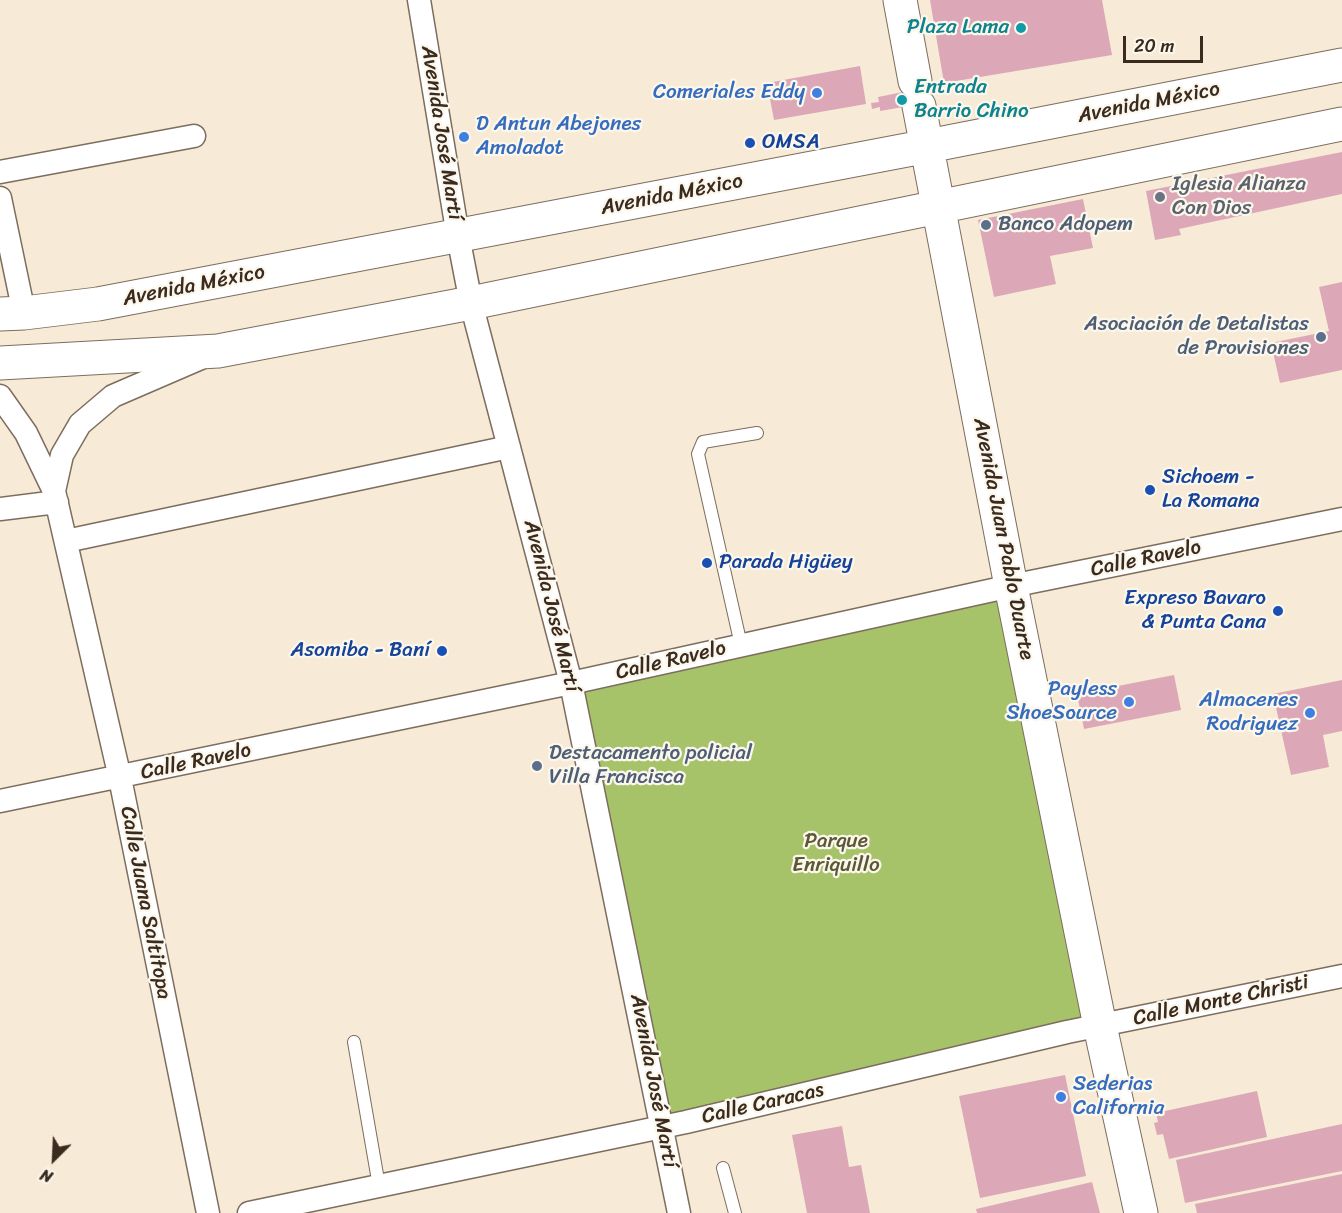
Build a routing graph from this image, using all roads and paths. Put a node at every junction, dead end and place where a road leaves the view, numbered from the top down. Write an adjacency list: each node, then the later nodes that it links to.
1 (419, 0): 10 (street, Avenida José Martí)
2 (900, 0): 6 (main road, Avenida Juan Pablo Duarte)
3 (1342, 64): 6 (main road, Avenida México)
4 (1342, 124): 9 (main road)
5 (194, 136): 7 (street)
6 (928, 146): 9 (main road, Avenida Juan Pablo Duarte); 10 (main road, Avenida México)
7 (0, 172)
8 (0, 198): 12 (street)
9 (939, 206): 11 (main road); 22 (main road, Avenida Juan Pablo Duarte)
10 (458, 236): 11 (street, Avenida José Martí); 12 (main road, Avenida México)
11 (471, 303): 13 (main road); 17 (street, Avenida José Martí)
12 (12, 314)
13 (218, 351): 14 (main road); 18 (street)
14 (0, 363)
15 (0, 396): 18 (street, Calle Juana Saltitopa)
16 (758, 433): 23 (lane)
17 (509, 447): 21 (street); 24 (street, Avenida José Martí)
18 (56, 497): 19 (street); 21 (street, Calle Juana Saltitopa)
19 (0, 509)
20 (1342, 519): 22 (street, Calle Ravelo)
21 (66, 541): 25 (street, Calle Juana Saltitopa)
22 (1011, 586): 23 (street, Calle Ravelo); 28 (main road, Avenida Juan Pablo Duarte)
23 (741, 645): 24 (street, Calle Ravelo)
24 (572, 683): 25 (street, Calle Ravelo); 30 (street, Avenida José Martí)
25 (120, 778): 26 (street, Calle Ravelo); 33 (street, Calle Juana Saltitopa)
26 (0, 801)
27 (1342, 976): 28 (street, Calle Monte Christi)
28 (1100, 1026): 30 (street, Calle Caracas); 37 (main road, Avenida Juan Pablo Duarte)
29 (354, 1042): 32 (lane)
30 (662, 1126): 32 (street, Calle Caracas); 35 (street, Avenida José Martí)
31 (723, 1168): 36 (lane)
32 (379, 1186): 34 (street, Calle Caracas)
33 (208, 1213)
34 (249, 1213)
35 (679, 1213)
36 (735, 1213)
37 (1142, 1213)

